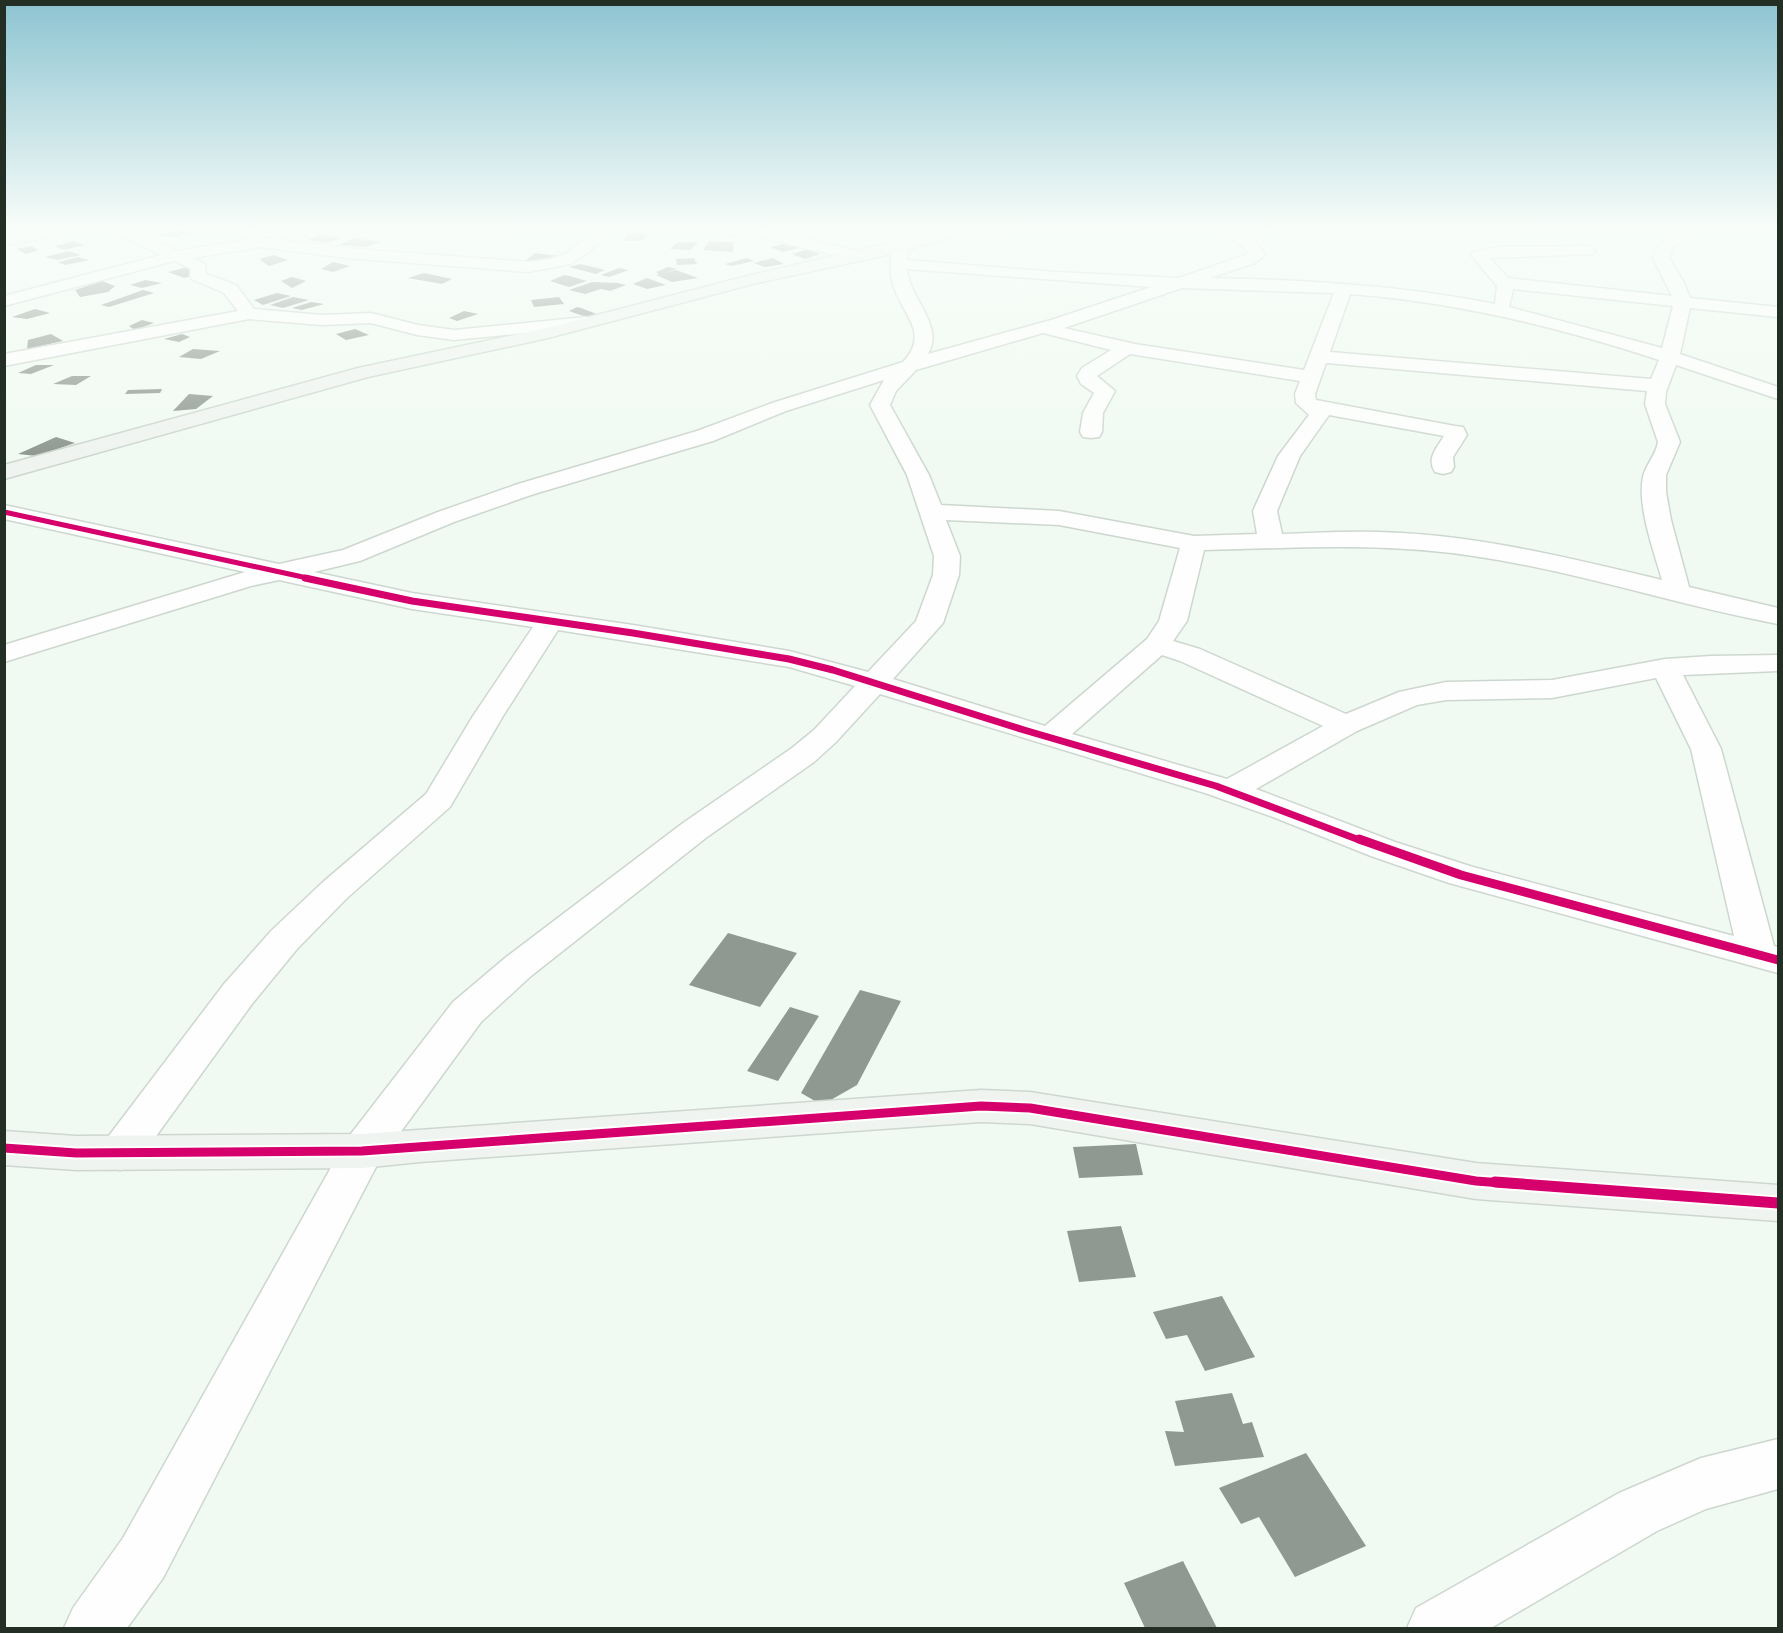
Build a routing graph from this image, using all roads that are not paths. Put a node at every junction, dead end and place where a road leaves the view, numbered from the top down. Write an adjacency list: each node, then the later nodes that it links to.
1 (240, 303): 13 (street)
2 (659, 303): 14 (street)
3 (910, 303): 21 (street)
4 (1119, 303): 15 (street)
5 (1128, 303): 16 (street)
6 (1338, 303): 20 (street)
7 (1456, 303): 11 (street)
8 (1502, 303): 11 (street)
9 (1683, 303): 18 (street)
10 (1695, 303): 12 (street)
11 (1502, 312): 18 (street)
12 (1779, 312)
13 (249, 314): 14 (street); 19 (street)
14 (585, 322): 27 (street)
15 (1043, 328): 16 (street); 21 (street)
16 (1098, 342): 17 (street)
17 (1127, 348): 20 (street); 25 (street)
18 (1670, 355): 22 (street); 23 (street)
19 (4, 360)
20 (1314, 367): 22 (street); 24 (street)
21 (905, 368): 29 (street); 32 (street)
22 (1659, 386): 33 (street)
23 (1779, 393)
24 (1309, 405): 26 (street); 30 (street)
25 (1091, 432)
26 (1443, 467)
27 (4, 472)
28 (4, 512): 32 (street)
29 (931, 512): 31 (street); 40 (street)
30 (1271, 541): 31 (street); 33 (street)
31 (1194, 543): 36 (street)
32 (274, 572): 35 (street); 37 (street)
33 (1678, 592): 34 (street)
34 (1779, 616)
35 (550, 621): 40 (street); 47 (street)
36 (1157, 645): 41 (street); 42 (street)
37 (4, 654)
38 (1779, 663): 39 (street)
39 (1665, 668): 41 (street); 44 (street)
40 (876, 682): 42 (street); 46 (street)
41 (1346, 725): 43 (street)
42 (1051, 737): 43 (street)
43 (1230, 791): 44 (street)
44 (1768, 957)
45 (4, 1148): 47 (street)
46 (362, 1151): 47 (street); 48 (street); 50 (street)
47 (120, 1152)
48 (1779, 1203)
49 (1779, 1464): 51 (street)
50 (93, 1629)
51 (1436, 1629)

